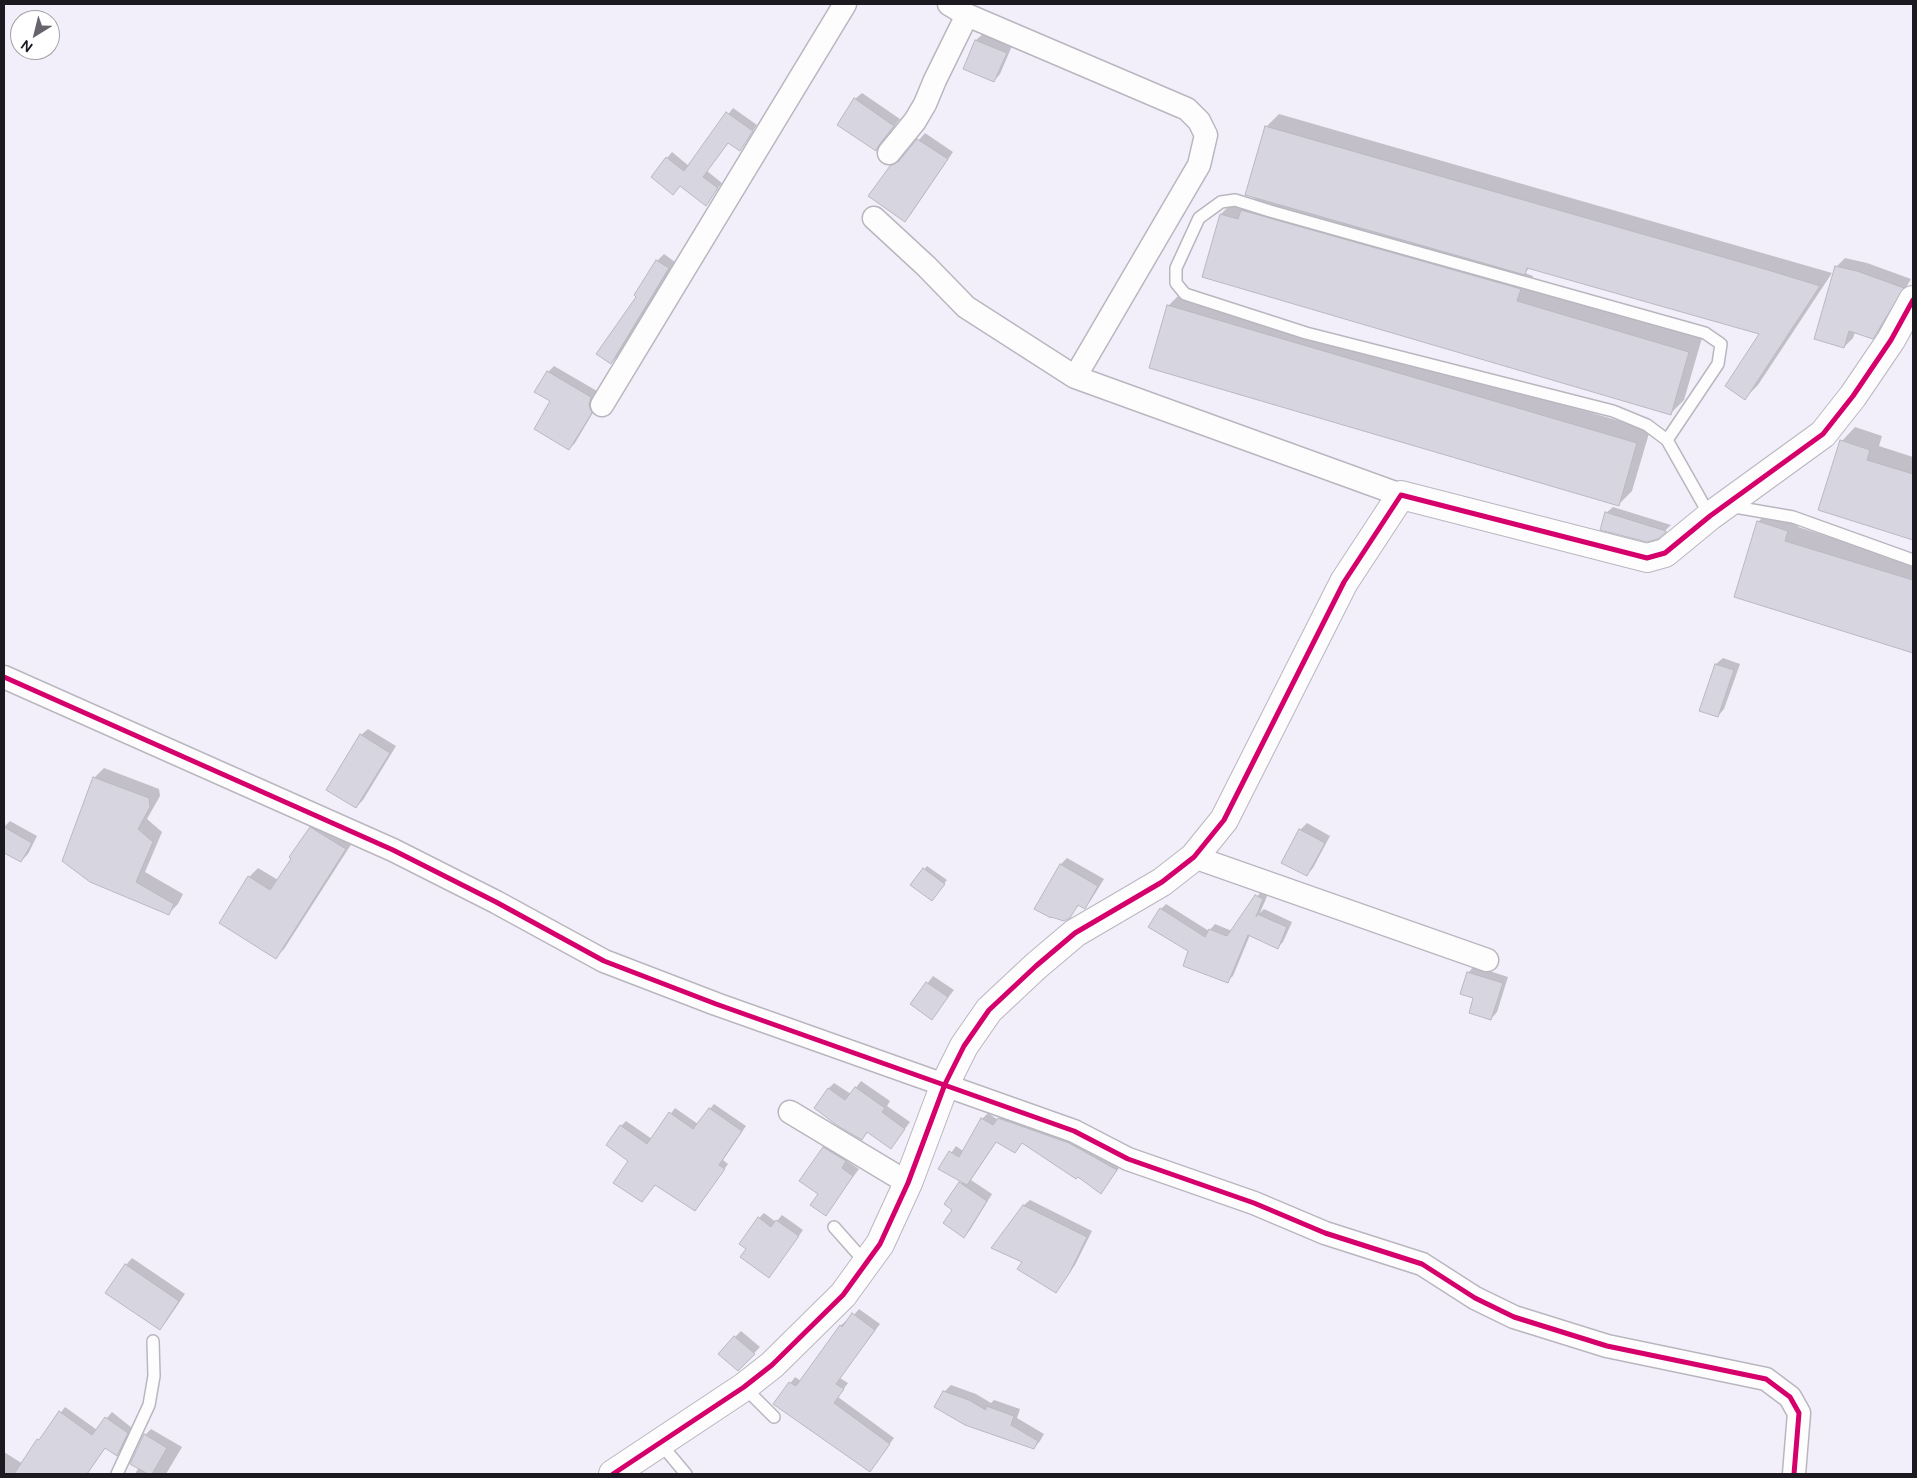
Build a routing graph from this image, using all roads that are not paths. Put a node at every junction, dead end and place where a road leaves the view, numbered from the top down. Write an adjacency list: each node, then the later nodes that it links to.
1 (845, 4): 7 (street)
2 (958, 9): 3 (street); 6 (street)
3 (889, 154)
4 (874, 218): 6 (street)
5 (1913, 300): 10 (street)
6 (1075, 377): 9 (street)
7 (602, 404)
8 (1667, 440): 8 (lane); 10 (lane)
9 (1402, 495): 10 (street); 13 (street)
10 (1717, 510): 11 (lane)
11 (1913, 560)
12 (4, 677): 15 (street)
13 (1194, 857): 14 (street); 15 (street)
14 (1487, 960)
15 (945, 1084): 17 (street); 27 (street)
16 (790, 1112): 17 (street)
17 (908, 1183): 19 (street)
18 (834, 1227): 19 (lane)
19 (866, 1263): 21 (street)
20 (153, 1341): 24 (lane)
21 (744, 1387): 22 (lane); 23 (street)
22 (774, 1417)
23 (660, 1443): 25 (street); 26 (lane)
24 (117, 1474)
25 (613, 1474)
26 (686, 1474)
27 (1794, 1474)

